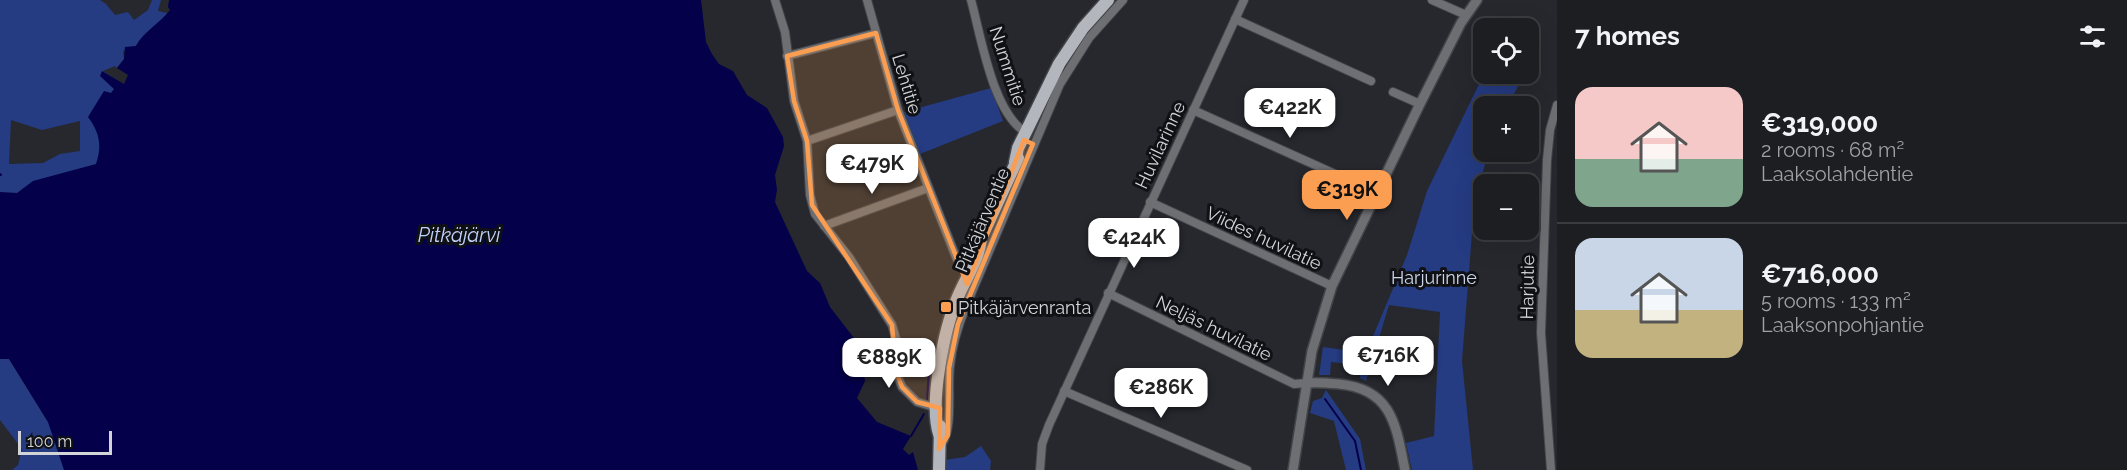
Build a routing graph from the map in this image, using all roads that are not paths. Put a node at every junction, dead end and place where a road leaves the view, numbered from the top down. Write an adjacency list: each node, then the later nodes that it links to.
1 (775, 0): 12 (street)
2 (867, 0): 11 (street, Lehtitie)
3 (971, 0): 19 (street, Nummitie)
4 (1108, 0): 19 (main road, Pitkäjärventie)
5 (1123, 0): 19 (street, Pitkäjärventie)
6 (1244, 0): 10 (street, Huvilarinne)
7 (1432, 0): 9 (street)
8 (1477, 0): 9 (street)
9 (1466, 15): 15 (street)
10 (1235, 19): 13 (street); 18 (street, Huvilarinne)
11 (876, 33): 12 (street); 17 (street, Lehtitie)
12 (788, 56): 20 (street)
13 (1371, 81)
14 (1393, 92): 15 (street)
15 (1420, 104): 22 (street)
16 (1557, 105): 37 (street, Harjutie)
17 (898, 110): 20 (street); 21 (street, Lehtitie)
18 (1193, 111): 22 (street); 23 (street, Huvilarinne)
19 (1028, 139): 25 (main road, Pitkäjärventie); 31 (street, Pitkäjärventie)
20 (807, 141): 24 (street)
21 (928, 188): 24 (street); 25 (street, Lehtitie)
22 (1375, 192): 26 (street)
23 (1150, 202): 26 (street, Viides huvilatie); 27 (street, Huvilarinne)
24 (824, 226): 30 (street)
25 (970, 269): 30 (main road, Pitkäjärventie)
26 (1332, 286): 28 (street)
27 (1108, 293): 28 (street, Neljäs huvilatie); 29 (street, Huvilarinne)
28 (1307, 383): 35 (street); 36 (street)
29 (1064, 391): 33 (street, Huvilarinne); 34 (street)
30 (937, 408): 31 (main road, Pitkäjärventie)
31 (939, 449): 32 (main road, Pitkäjärventie)
32 (939, 470)
33 (1040, 470)
34 (1247, 470)
35 (1293, 470)
36 (1405, 470)
37 (1551, 470)

